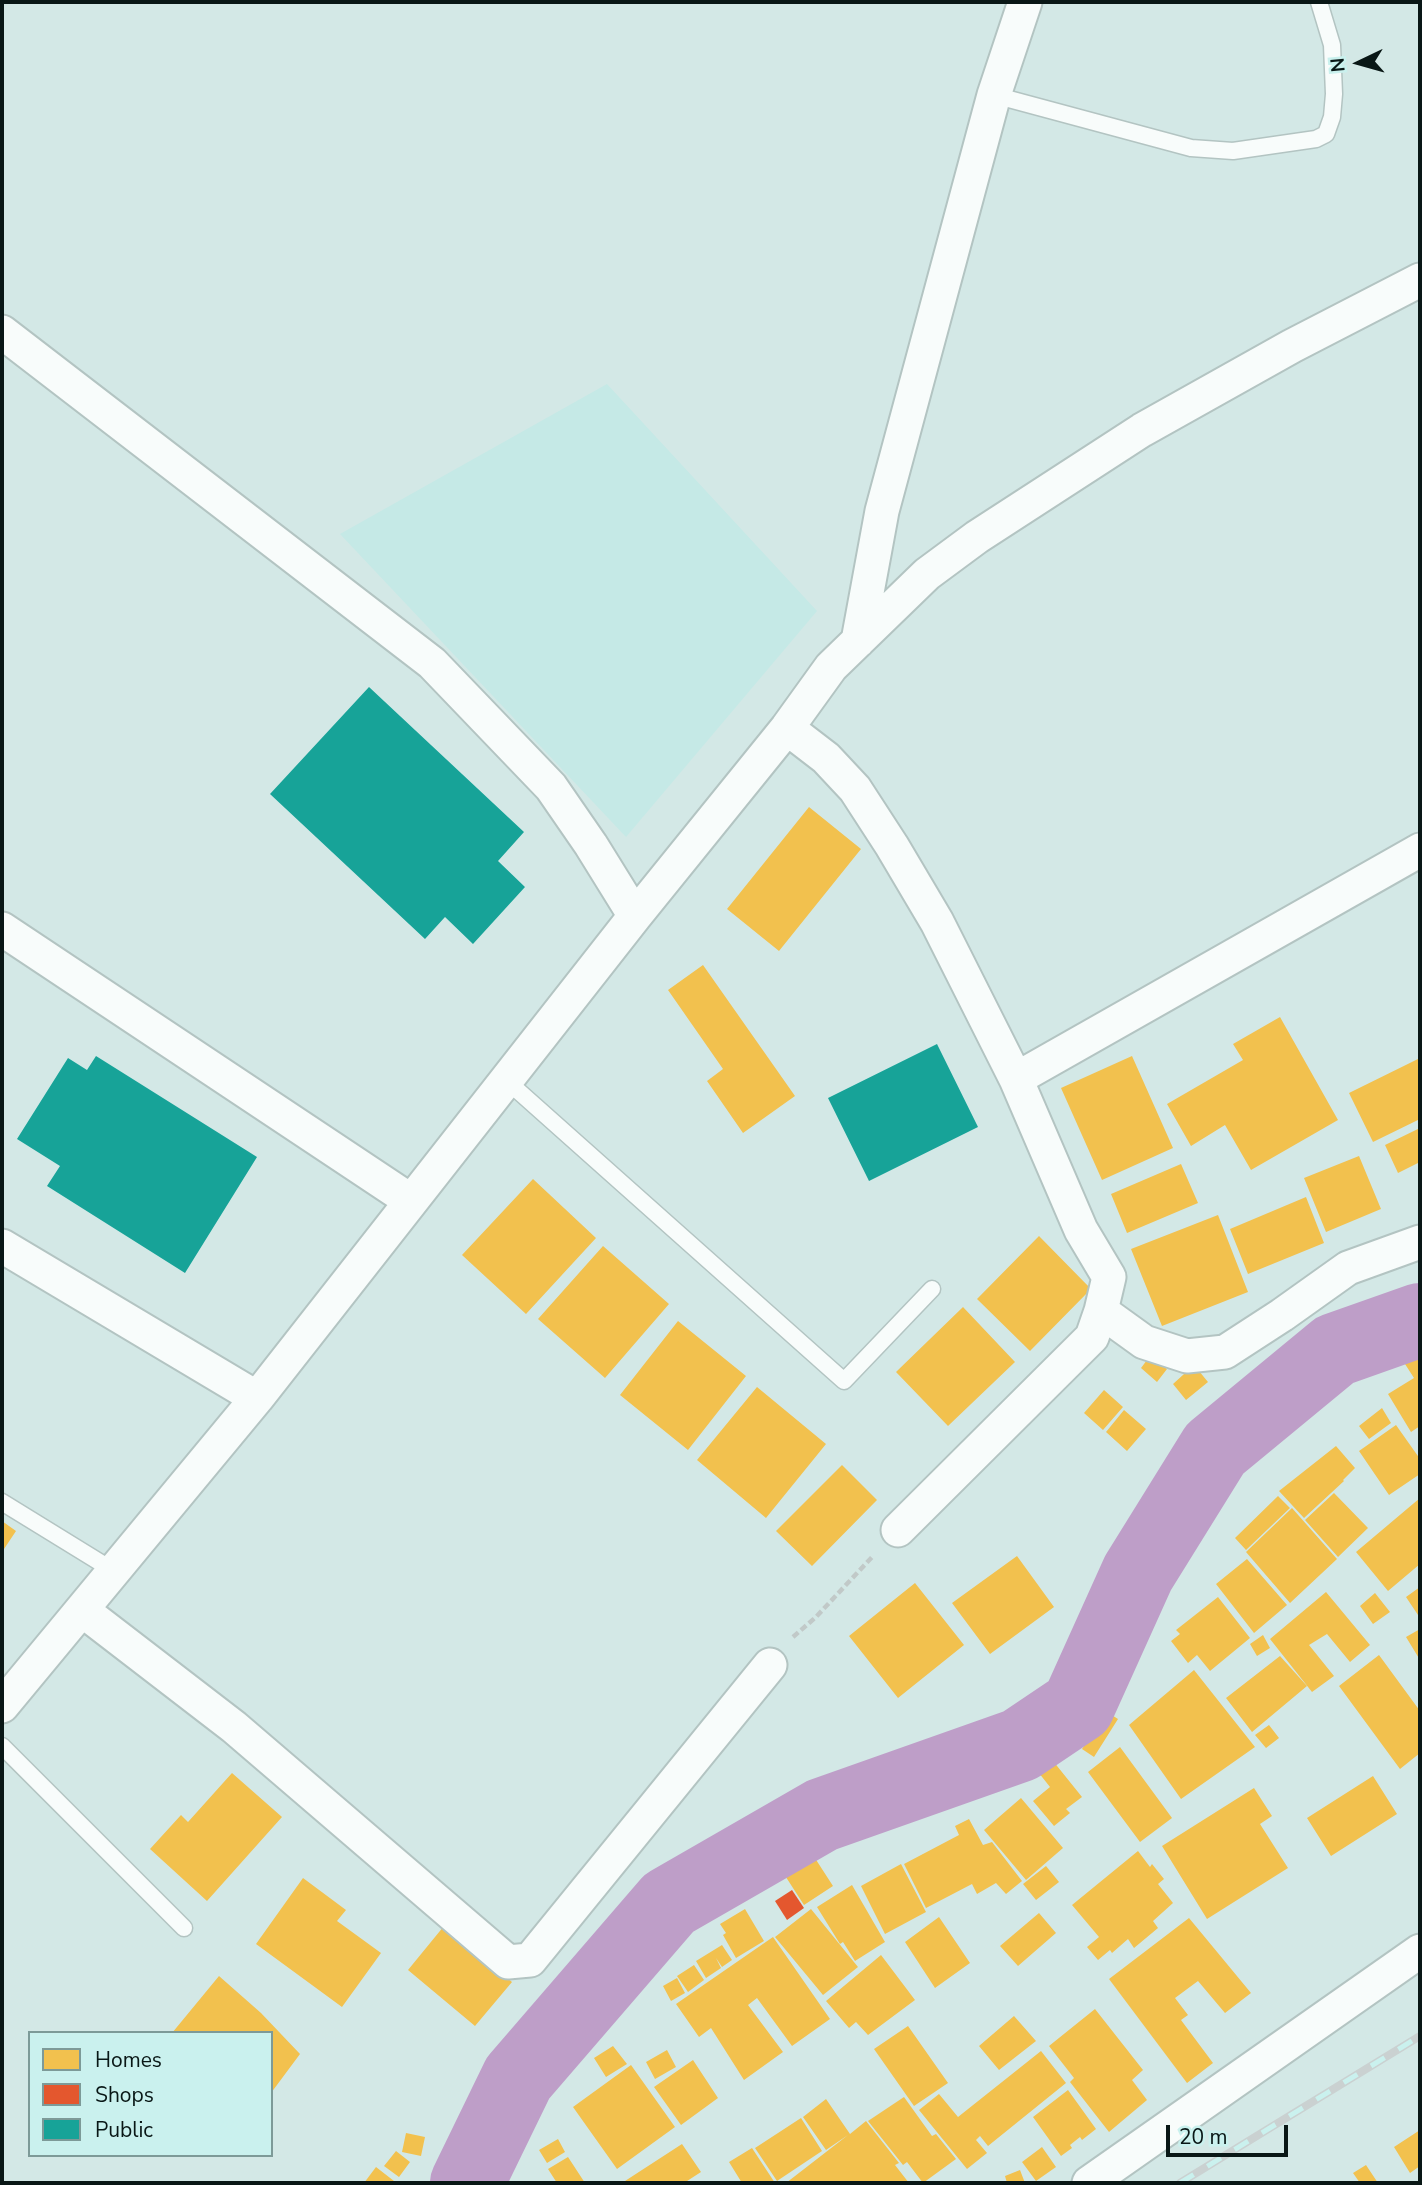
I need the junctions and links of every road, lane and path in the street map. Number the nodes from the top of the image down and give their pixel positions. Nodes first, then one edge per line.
1 (1025, 2) edge
2 (1319, 2) edge
3 (994, 95) junction
4 (1420, 280) edge
5 (2, 332) edge
6 (858, 641) junction
7 (787, 728) junction
8 (1420, 850) edge
9 (635, 916) junction
10 (2, 929) edge
11 (1016, 1079) junction
12 (506, 1080) junction
13 (411, 1201) junction
14 (1420, 1242) edge
15 (2, 1246) edge
16 (932, 1289) dead end
17 (1101, 1311) junction
18 (257, 1398) junction
19 (2, 1502) edge
20 (898, 1530) joint
21 (114, 1571) junction
22 (82, 1610) junction
23 (796, 1635) dead end
24 (770, 1665) dead end
25 (2, 1706) edge
26 (2, 1746) edge
27 (184, 1928) dead end
28 (1420, 1951) edge
29 (1088, 2183) edge

1 - 3 street
2 - 3 lane
3 - 6 street
4 - 6 street
5 - 9 street
6 - 7 street
7 - 9 street
7 - 11 street
8 - 11 street
9 - 12 street
10 - 13 street
11 - 17 street
12 - 13 street
12 - 16 lane
13 - 18 street
14 - 17 street
15 - 18 street
17 - 20 street
18 - 21 street
19 - 21 lane
20 - 23 path
21 - 22 street
22 - 24 street
22 - 25 street
26 - 27 lane
28 - 29 street

